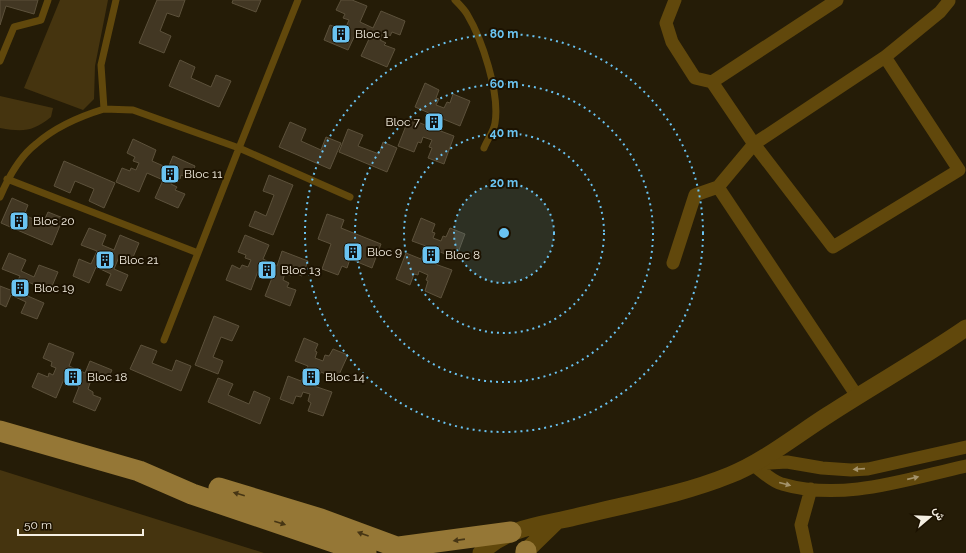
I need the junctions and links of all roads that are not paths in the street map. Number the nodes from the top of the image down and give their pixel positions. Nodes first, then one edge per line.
1 (48, 0) edge
2 (116, 0) edge
3 (298, 0) edge
4 (455, 0) edge
5 (675, 0) edge
6 (837, 0) edge
7 (952, 0) edge
8 (885, 57) junction
9 (0, 61) edge
10 (712, 82) junction
11 (104, 109) junction
12 (754, 144) junction
13 (239, 148) junction
14 (484, 148) dead end
15 (7, 179) junction
16 (718, 187) junction
17 (0, 197) edge
18 (350, 197) dead end
19 (198, 253) junction
20 (673, 263) dead end
21 (966, 328) edge
22 (164, 340) dead end
23 (857, 396) junction
24 (0, 431) edge
25 (966, 447) edge
26 (752, 464) junction
27 (966, 466) edge
28 (138, 471) junction
29 (811, 489) junction
30 (557, 521) junction
31 (511, 532) junction
32 (406, 550) edge
33 (526, 552) edge
34 (366, 553) edge
35 (481, 553) edge
36 (807, 553) edge

1 - 9 lane
2 - 11 lane
3 - 13 lane
4 - 14 lane
5 - 10 street
6 - 10 street
7 - 8 street
8 - 12 street
8 - 12 street
10 - 12 street
11 - 13 lane
11 - 15 lane
12 - 16 street
13 - 18 lane
13 - 19 lane
15 - 17 lane
15 - 19 lane
16 - 20 street
16 - 23 street
19 - 22 lane
21 - 23 street
23 - 26 street
24 - 28 main road
25 -> 26 street
26 -> 29 street
26 - 30 street
29 -> 27 street
32 -> 28 main road
28 -> 34 main road
29 - 36 street
30 - 31 street
30 - 33 street
31 -> 32 main road
31 - 35 street

